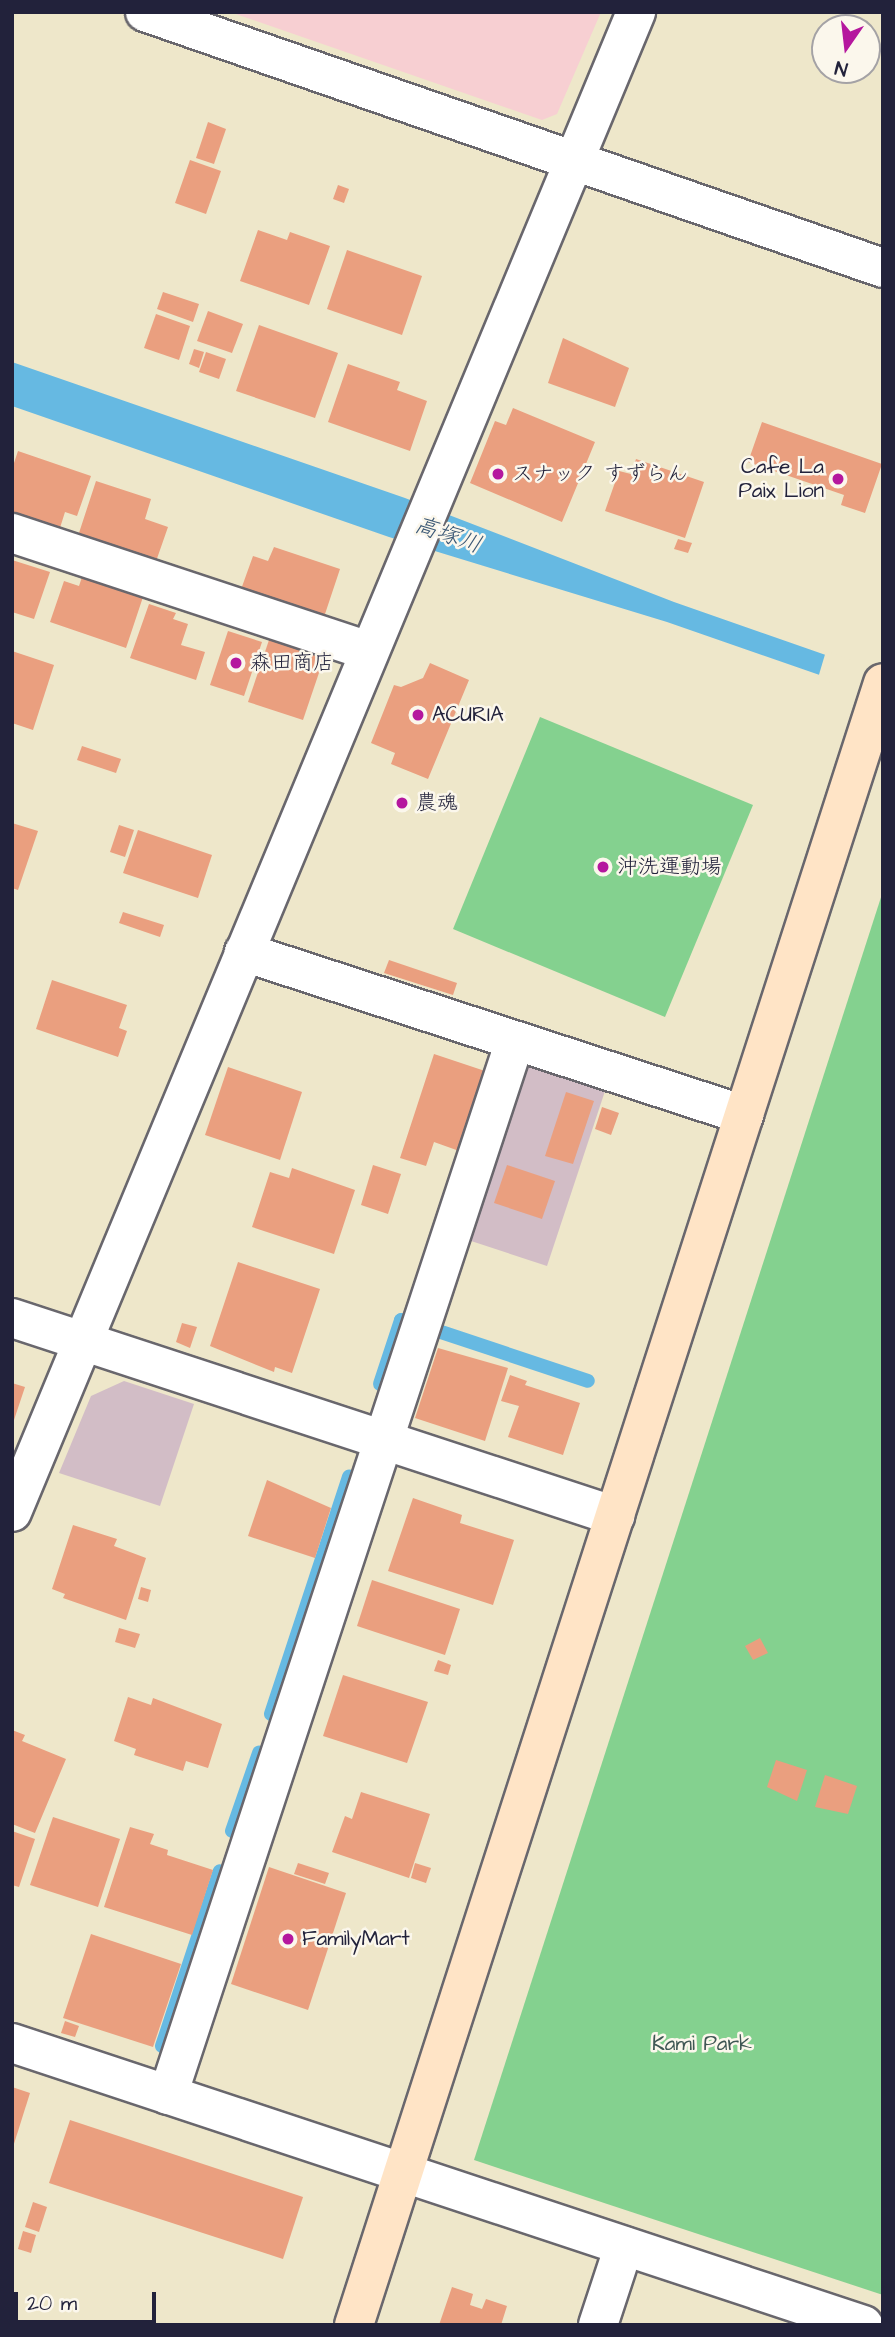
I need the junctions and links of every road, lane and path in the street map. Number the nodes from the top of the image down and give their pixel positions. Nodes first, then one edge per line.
1 (145, 12) edge
2 (636, 12) edge
3 (571, 160) junction
4 (883, 268) edge
5 (12, 533) edge
6 (368, 651) junction
7 (877, 714) edge
8 (244, 952) junction
9 (515, 1041) junction
10 (744, 1115) junction
11 (12, 1318) edge
12 (83, 1342) junction
13 (384, 1440) junction
14 (12, 1512) edge
15 (615, 1516) junction
16 (12, 2043) edge
17 (168, 2095) junction
18 (404, 2173) junction
19 (625, 2246) junction
20 (825, 2319) edge
21 (354, 2325) edge
22 (598, 2325) edge
23 (863, 2325) edge

1 - 3 street
2 - 3 street
3 - 4 street
3 - 6 street
5 - 6 street
6 - 8 street
7 - 10 street
8 - 9 street
8 - 12 street
9 - 10 street
9 - 13 street
10 - 15 street
11 - 12 street
12 - 13 street
12 - 14 street
13 - 15 street
13 - 17 street
15 - 18 street
16 - 17 street
17 - 18 street
18 - 19 street
18 - 21 street
19 - 20 street
19 - 22 street
20 - 23 street

